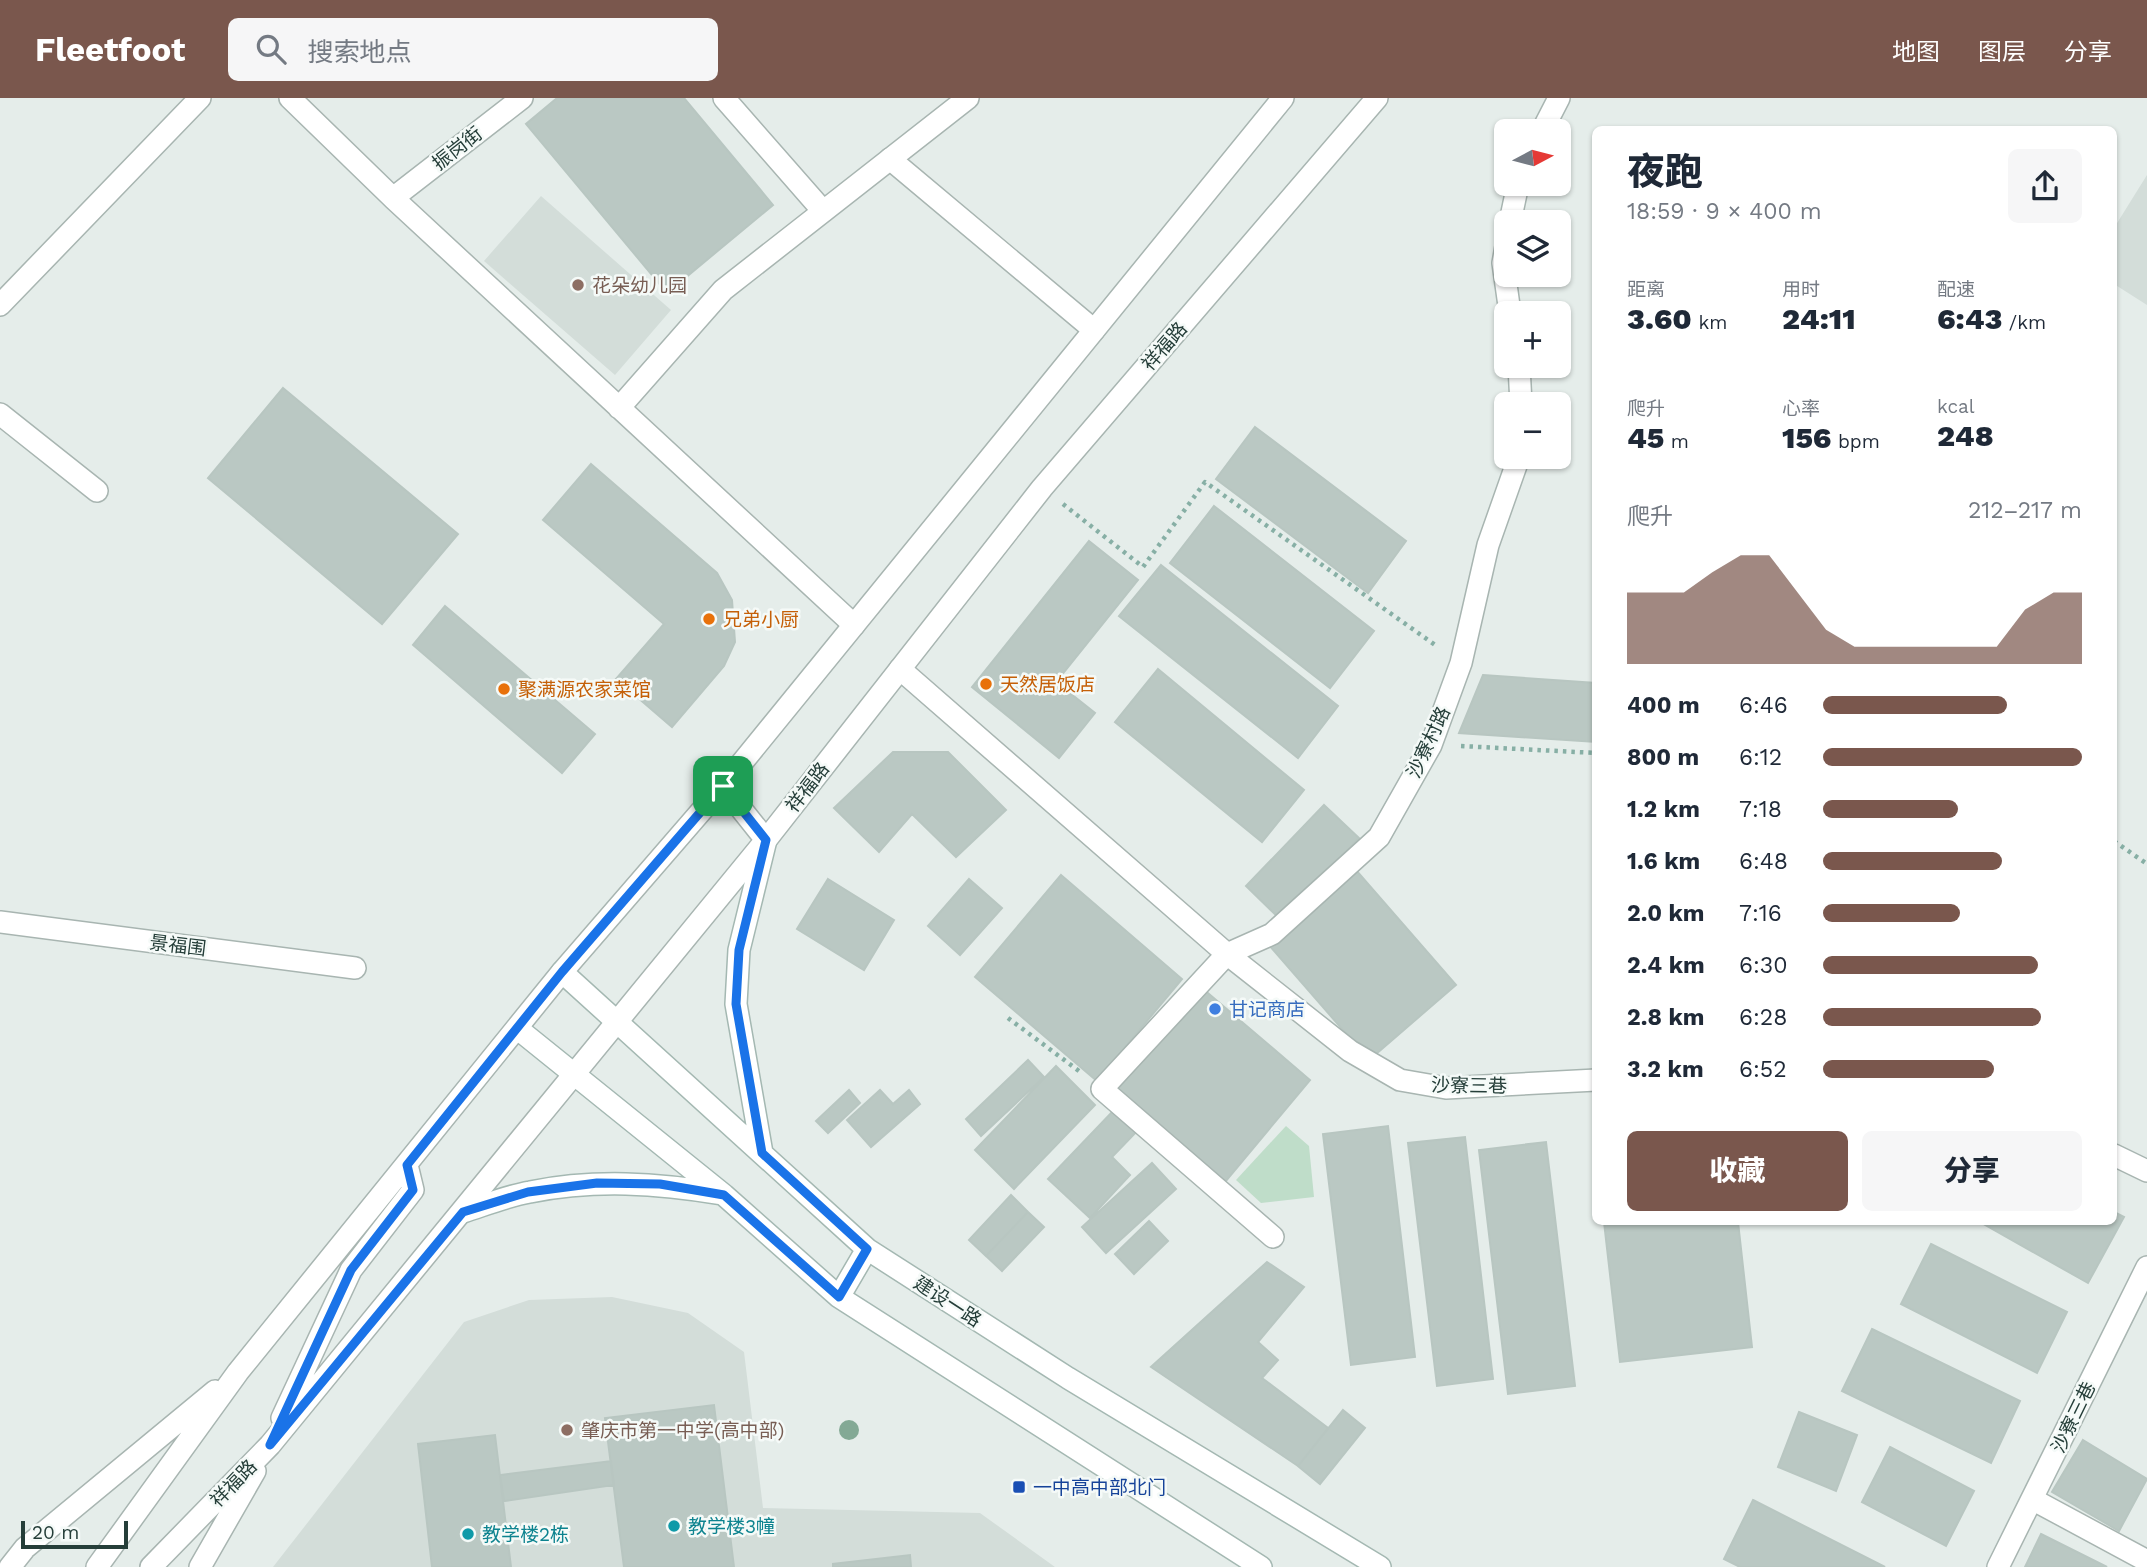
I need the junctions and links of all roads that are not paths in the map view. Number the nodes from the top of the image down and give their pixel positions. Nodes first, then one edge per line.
1 (200, 98) edge
2 (290, 98) edge
3 (522, 98) edge
4 (724, 98) edge
5 (968, 98) edge
6 (1283, 98) edge
7 (1377, 98) edge
8 (1559, 98) edge
9 (1548, 119) edge
10 (890, 159) junction
11 (393, 198) junction
12 (823, 211) junction
13 (0, 305) edge
14 (1094, 330) junction
15 (619, 408) junction
16 (0, 414) edge
17 (1515, 469) edge
18 (97, 491) dead end
19 (854, 625) junction
20 (900, 669) junction
21 (723, 786) junction
22 (766, 840) junction
23 (0, 922) edge
24 (1227, 954) junction
25 (355, 968) dead end
26 (562, 972) junction
27 (618, 1022) junction
28 (518, 1029) junction
29 (575, 1075) junction
30 (1592, 1080) edge
31 (762, 1153) junction
32 (2117, 1156) edge
33 (407, 1165) junction
34 (2147, 1171) edge
35 (724, 1195) junction
36 (463, 1212) junction
37 (1273, 1237) dead end
38 (867, 1249) junction
39 (2147, 1267) edge
40 (839, 1297) junction
41 (238, 1372) junction
42 (270, 1445) junction
43 (2032, 1499) junction
44 (2147, 1560) edge
45 (10, 1567) edge
46 (96, 1567) edge
47 (151, 1567) edge
48 (200, 1567) edge
49 (1261, 1567) edge
50 (1380, 1567) edge
51 (1998, 1567) edge

1 - 13 street
2 - 11 street
3 - 11 street, 振岗街
4 - 12 street
5 - 10 street
6 - 14 street
7 - 20 street, 祥福路
8 - 9 street
10 - 12 street
10 - 14 street
11 - 15 street
12 - 15 street
14 - 19 street
15 - 19 street
16 - 18 street
17 - 24 street, 沙寮村路
19 - 21 street
20 - 22 street, 祥福路
20 - 24 street, 沙寮三巷
21 - 22 street
21 - 26 street
22 - 27 street, 祥福路
22 - 31 street
23 - 25 street, 景福围
24 - 30 street, 沙寮三巷
24 - 37 street
26 - 27 street, 建设一路
26 - 28 street
27 - 29 street, 祥福路
27 - 31 street, 建设一路
28 - 29 street
28 - 33 street
29 - 35 street
29 - 36 street, 祥福路
31 - 38 street, 建设一路
32 - 34 street
33 - 41 street
33 - 42 street
35 - 36 street
35 - 40 street
36 - 42 street, 祥福路
38 - 40 street
38 - 50 street, 建设一路
39 - 43 street, 沙寮三巷
40 - 49 street
41 - 45 street
41 - 46 street
42 - 47 street, 祥福路
42 - 48 street
43 - 44 street
43 - 51 street, 沙寮三巷

